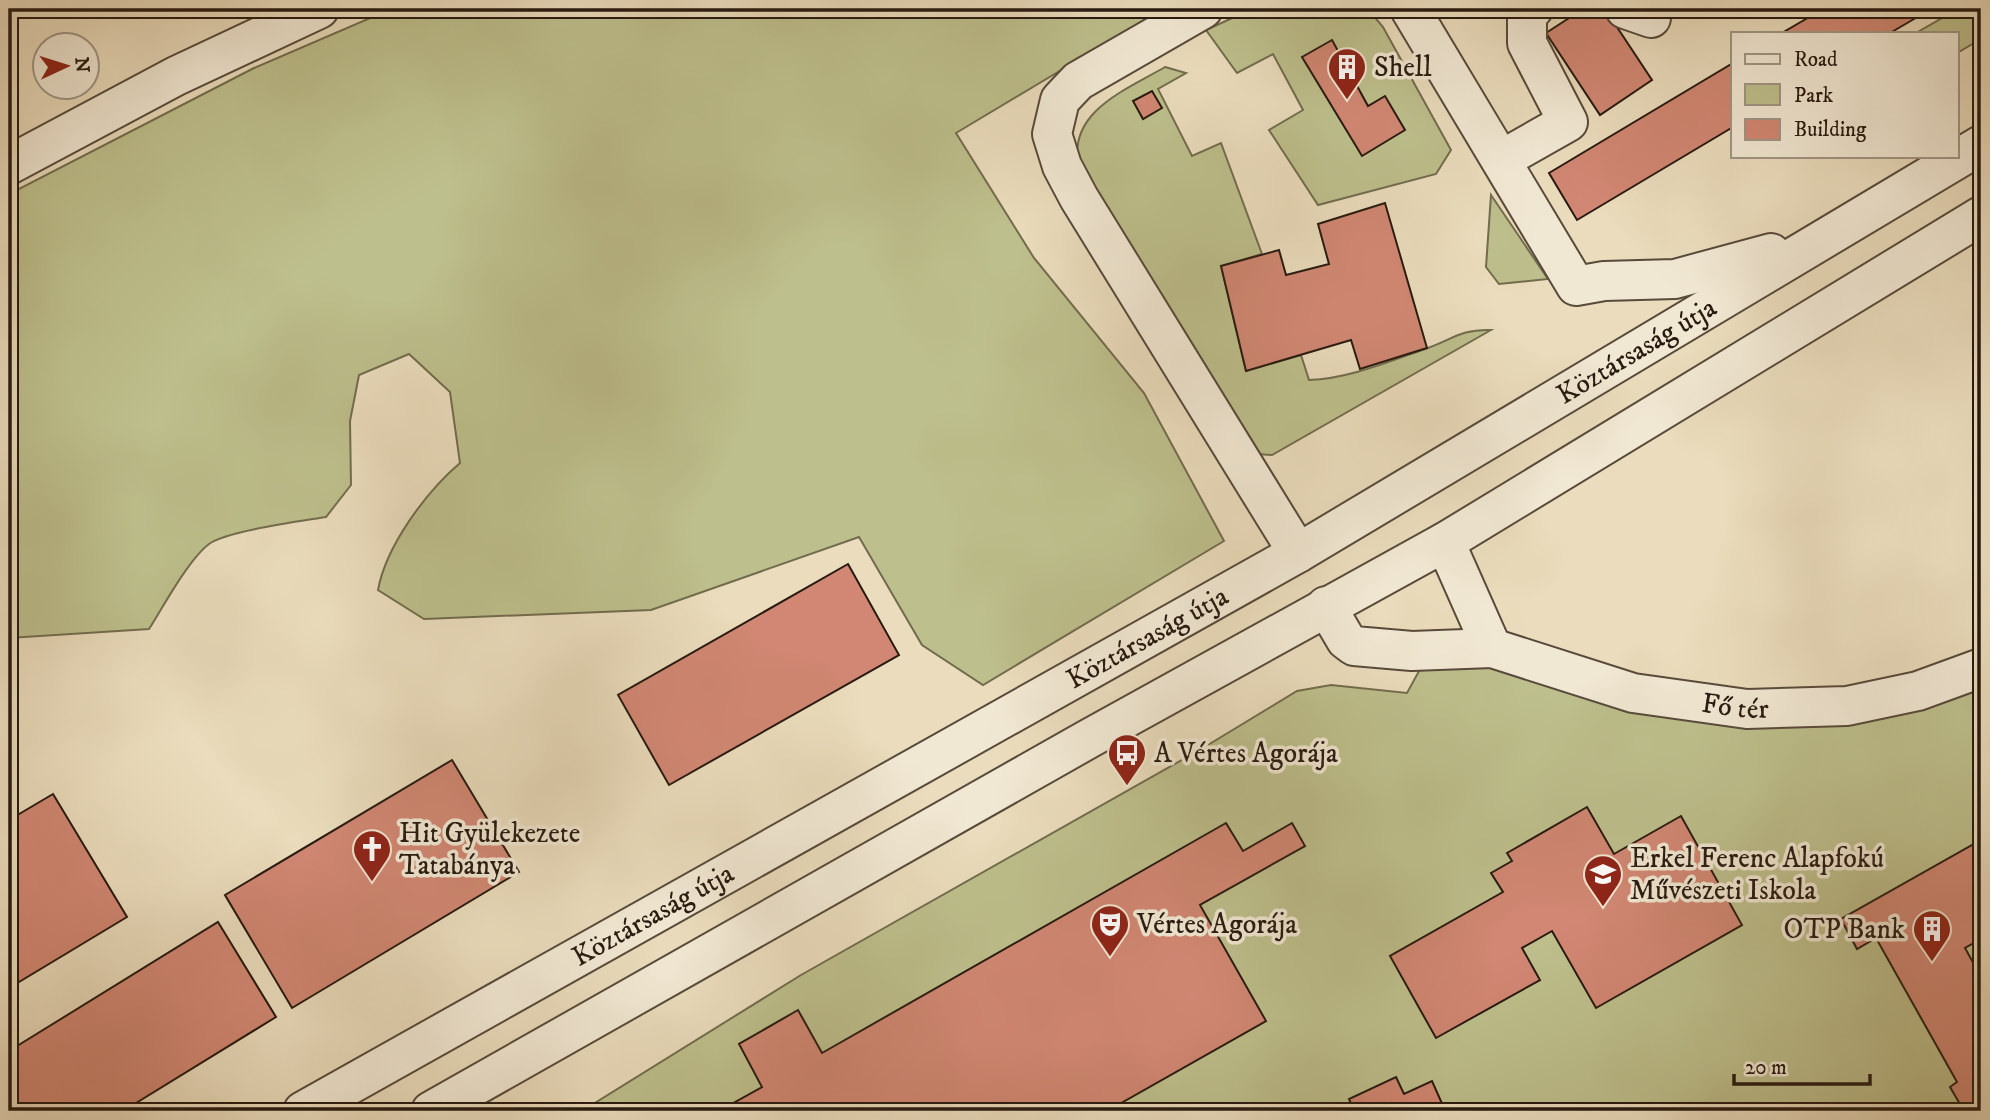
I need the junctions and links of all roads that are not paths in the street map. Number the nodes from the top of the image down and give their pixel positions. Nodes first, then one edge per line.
1 (319, 9) edge
2 (1203, 9) edge
3 (1410, 9) edge
4 (1533, 9) edge
5 (1981, 145) edge
6 (1502, 160) junction
7 (9, 165) edge
8 (1981, 216) edge
9 (1817, 241) junction
10 (1445, 542) junction
11 (1297, 553) junction
12 (1325, 606) junction
13 (1492, 648) junction
14 (1981, 668) edge
15 (303, 1111) edge
16 (431, 1111) edge

1 - 7 street
2 - 11 street
3 - 6 street
4 - 6 street
5 - 9 street, Köztársaság útja
6 - 9 street
8 - 10 street, Köztársaság útja
9 - 11 street, Köztársaság útja
10 - 12 street, Köztársaság útja
10 - 13 street
11 - 15 street, Köztársaság útja
12 - 13 street, Fő tér
12 - 16 street, Köztársaság útja
13 - 14 street, Fő tér

